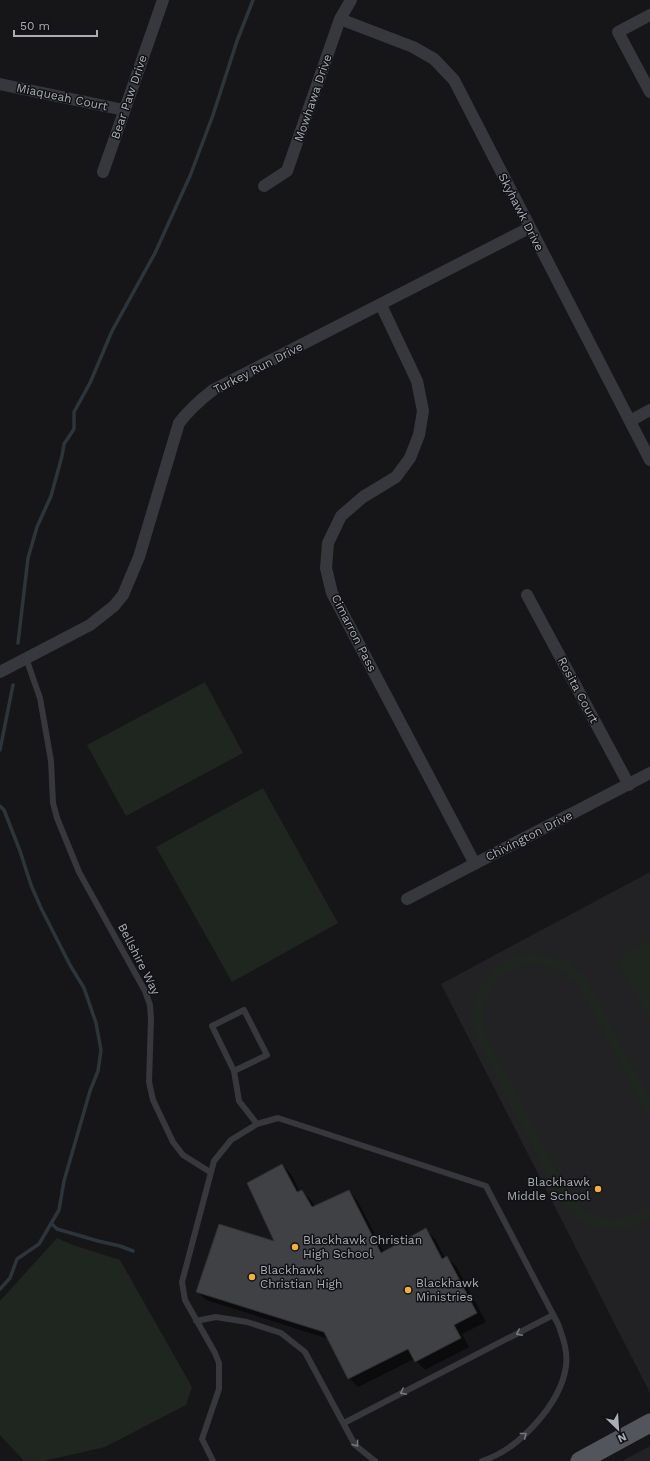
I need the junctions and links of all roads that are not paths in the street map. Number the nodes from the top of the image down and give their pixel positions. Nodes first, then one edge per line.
1 (162, 0) edge
2 (351, 0) edge
3 (650, 15) edge
4 (340, 19) junction
5 (0, 84) edge
6 (650, 92) edge
7 (124, 110) junction
8 (103, 172) dead end
9 (264, 186) dead end
10 (529, 228) junction
11 (381, 305) junction
12 (650, 410) edge
13 (630, 421) junction
14 (650, 460) edge
15 (527, 595) dead end
16 (26, 658) junction
17 (0, 672) edge
18 (650, 773) edge
19 (629, 785) junction
20 (475, 864) junction
21 (407, 899) dead end
22 (234, 1070) junction
23 (257, 1124) junction
24 (210, 1172) junction
25 (553, 1315) junction
26 (196, 1321) junction
27 (344, 1422) junction
28 (650, 1423) edge
29 (494, 1459) edge
30 (213, 1461) edge
31 (375, 1461) edge
32 (482, 1461) edge
33 (580, 1461) edge

1 - 7 street, Bear Paw Drive
2 - 4 street, Mowhawa Drive
3 - 6 street
4 - 9 street, Mowhawa Drive
4 - 10 street, Skyhawk Drive
5 - 7 street, Miaqueah Court
7 - 8 street, Bear Paw Drive
10 - 11 street, Turkey Run Drive
10 - 13 street, Skyhawk Drive
11 - 16 street, Turkey Run Drive
11 - 20 street, Cimarron Pass
12 - 13 street
13 - 14 street, Skyhawk Drive
15 - 19 street, Rosita Court
16 - 17 street, Turkey Run Drive
16 - 24 lane, Bellshire Way
18 - 19 street, Chivington Drive
19 - 20 street, Chivington Drive
20 - 21 street, Chivington Drive
22 - 22 lane
22 - 23 lane
23 - 24 lane
23 - 25 lane
24 - 26 lane
25 -> 27 lane
29 -> 25 lane
26 - 27 lane
26 - 30 lane
27 -> 31 lane
28 - 33 main road
29 - 32 lane

